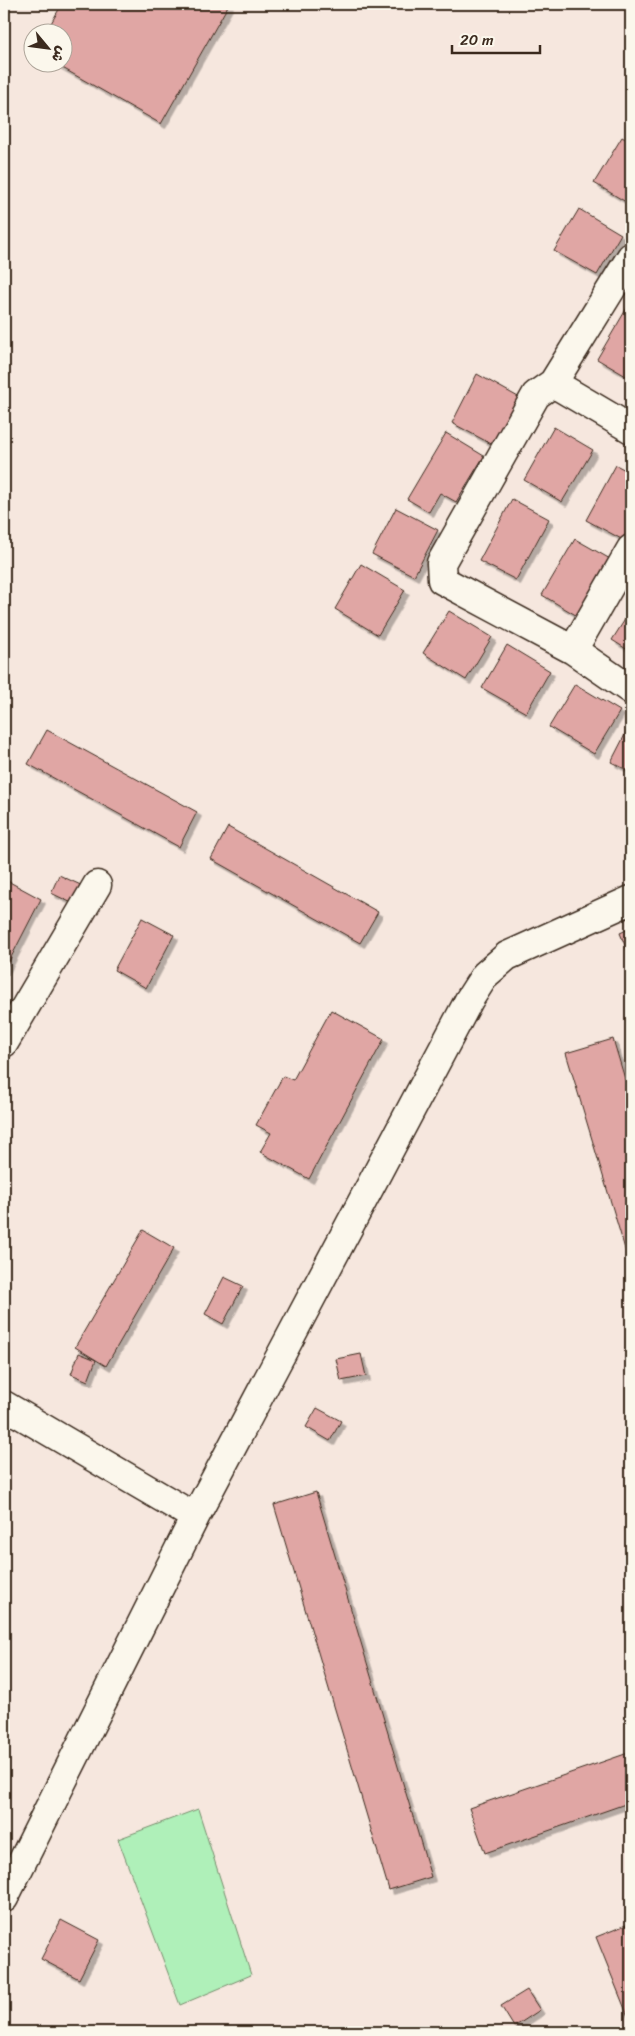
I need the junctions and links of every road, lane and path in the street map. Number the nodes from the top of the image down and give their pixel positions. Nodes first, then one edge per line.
1 (631, 257) edge
2 (553, 383) junction
3 (631, 429) edge
4 (631, 549) edge
5 (573, 650) junction
6 (631, 690) edge
7 (97, 885) dead end
8 (631, 900) edge
9 (4, 1043) edge
10 (4, 1404) edge
11 (195, 1517) junction
12 (4, 1898) edge

1 - 2 street
2 - 3 street
2 - 5 street
4 - 5 street
5 - 6 street
7 - 9 street
8 - 11 street
10 - 11 street
11 - 12 street

